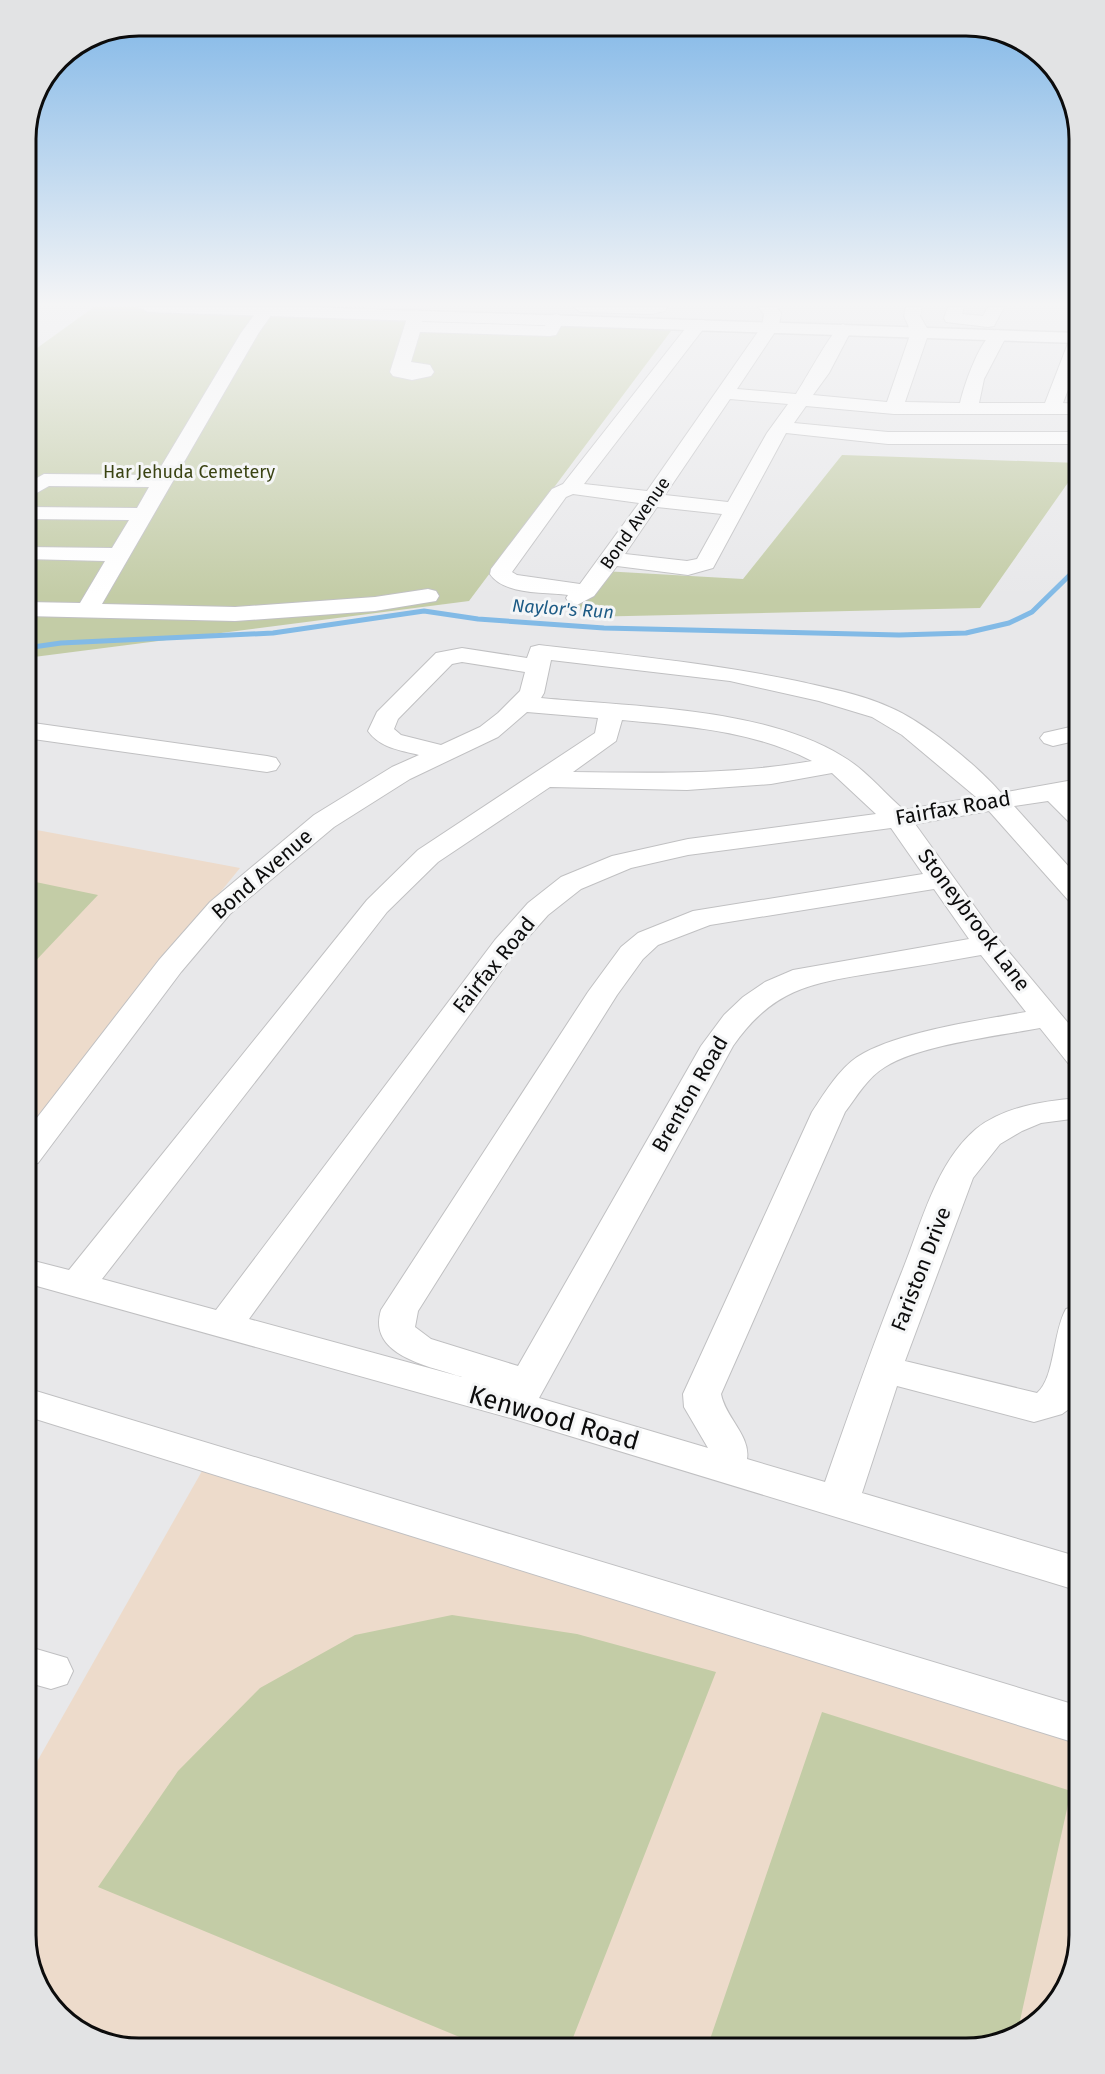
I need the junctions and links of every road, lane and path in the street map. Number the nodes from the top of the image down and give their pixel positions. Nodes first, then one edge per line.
1 (208, 404) edge
2 (636, 404) edge
3 (718, 404) edge
4 (798, 404) edge
5 (837, 404) edge
6 (895, 404) edge
7 (969, 404) edge
8 (1054, 404) edge
9 (894, 408) junction
10 (968, 409) junction
11 (1052, 409) junction
12 (1069, 409) edge
13 (781, 427) junction
14 (1069, 438) edge
15 (163, 481) junction
16 (36, 486) edge
17 (570, 488) junction
18 (652, 499) junction
19 (735, 509) junction
20 (36, 513) edge
21 (143, 514) junction
22 (36, 553) edge
23 (118, 555) junction
24 (611, 558) junction
25 (428, 596) dead end
26 (36, 609) edge
27 (87, 610) junction
28 (539, 659) junction
29 (522, 704) junction
30 (611, 714) junction
31 (36, 732) edge
32 (1069, 735) edge
33 (1053, 738) dead end
34 (442, 753) junction
35 (267, 764) dead end
36 (837, 764) junction
37 (544, 779) junction
38 (1069, 788) edge
39 (1053, 790) junction
40 (993, 801) junction
41 (1069, 805) edge
42 (898, 819) junction
43 (942, 879) junction
44 (1069, 883) edge
45 (988, 945) junction
46 (1048, 1017) junction
47 (1069, 1043) edge
48 (1069, 1109) edge
49 (36, 1142) edge
50 (36, 1274) edge
51 (77, 1286) junction
52 (223, 1327) junction
53 (1069, 1356) edge
54 (883, 1369) junction
55 (521, 1395) junction
56 (36, 1405) edge
57 (726, 1468) junction
58 (839, 1502) junction
59 (1069, 1571) edge
60 (1069, 1722) edge

1 - 15 street
2 - 17 street
3 - 18 street, Bond Avenue
4 - 13 street
5 - 9 street
6 - 9 street
7 - 10 street
8 - 11 street
9 - 10 street
10 - 11 street
11 - 12 street
13 - 14 street
13 - 19 street
15 - 16 street
15 - 21 street
17 - 18 street
17 - 24 street, Bond Avenue
18 - 19 street
18 - 24 street, Bond Avenue
19 - 24 street
20 - 21 street
21 - 23 street
22 - 23 street
23 - 27 street
25 - 27 street
26 - 27 street
28 - 29 street, Bond Avenue
28 - 34 street
28 - 40 street
29 - 30 street, Stoneybrook Lane
29 - 34 street, Bond Avenue
30 - 36 street, Stoneybrook Lane
30 - 37 street
31 - 35 street
32 - 33 street
34 - 49 street, Bond Avenue
36 - 37 street
36 - 42 street, Stoneybrook Lane
37 - 51 street
38 - 39 street, Fairfax Road
39 - 40 street, Fairfax Road
39 - 41 street
40 - 42 street, Fairfax Road
40 - 44 street
42 - 43 street, Stoneybrook Lane
42 - 52 street, Fairfax Road
43 - 45 street, Stoneybrook Lane
43 - 55 street
45 - 46 street, Stoneybrook Lane
45 - 55 street, Brenton Road
46 - 47 street, Stoneybrook Lane
46 - 57 street
48 - 54 street, Fariston Drive
50 - 51 street, Kenwood Road
51 - 52 street, Kenwood Road
52 - 55 street, Kenwood Road
53 - 54 street
54 - 58 street, Fariston Drive
55 - 57 street, Kenwood Road
56 - 60 street
57 - 58 street, Kenwood Road
58 - 59 street, Kenwood Road

